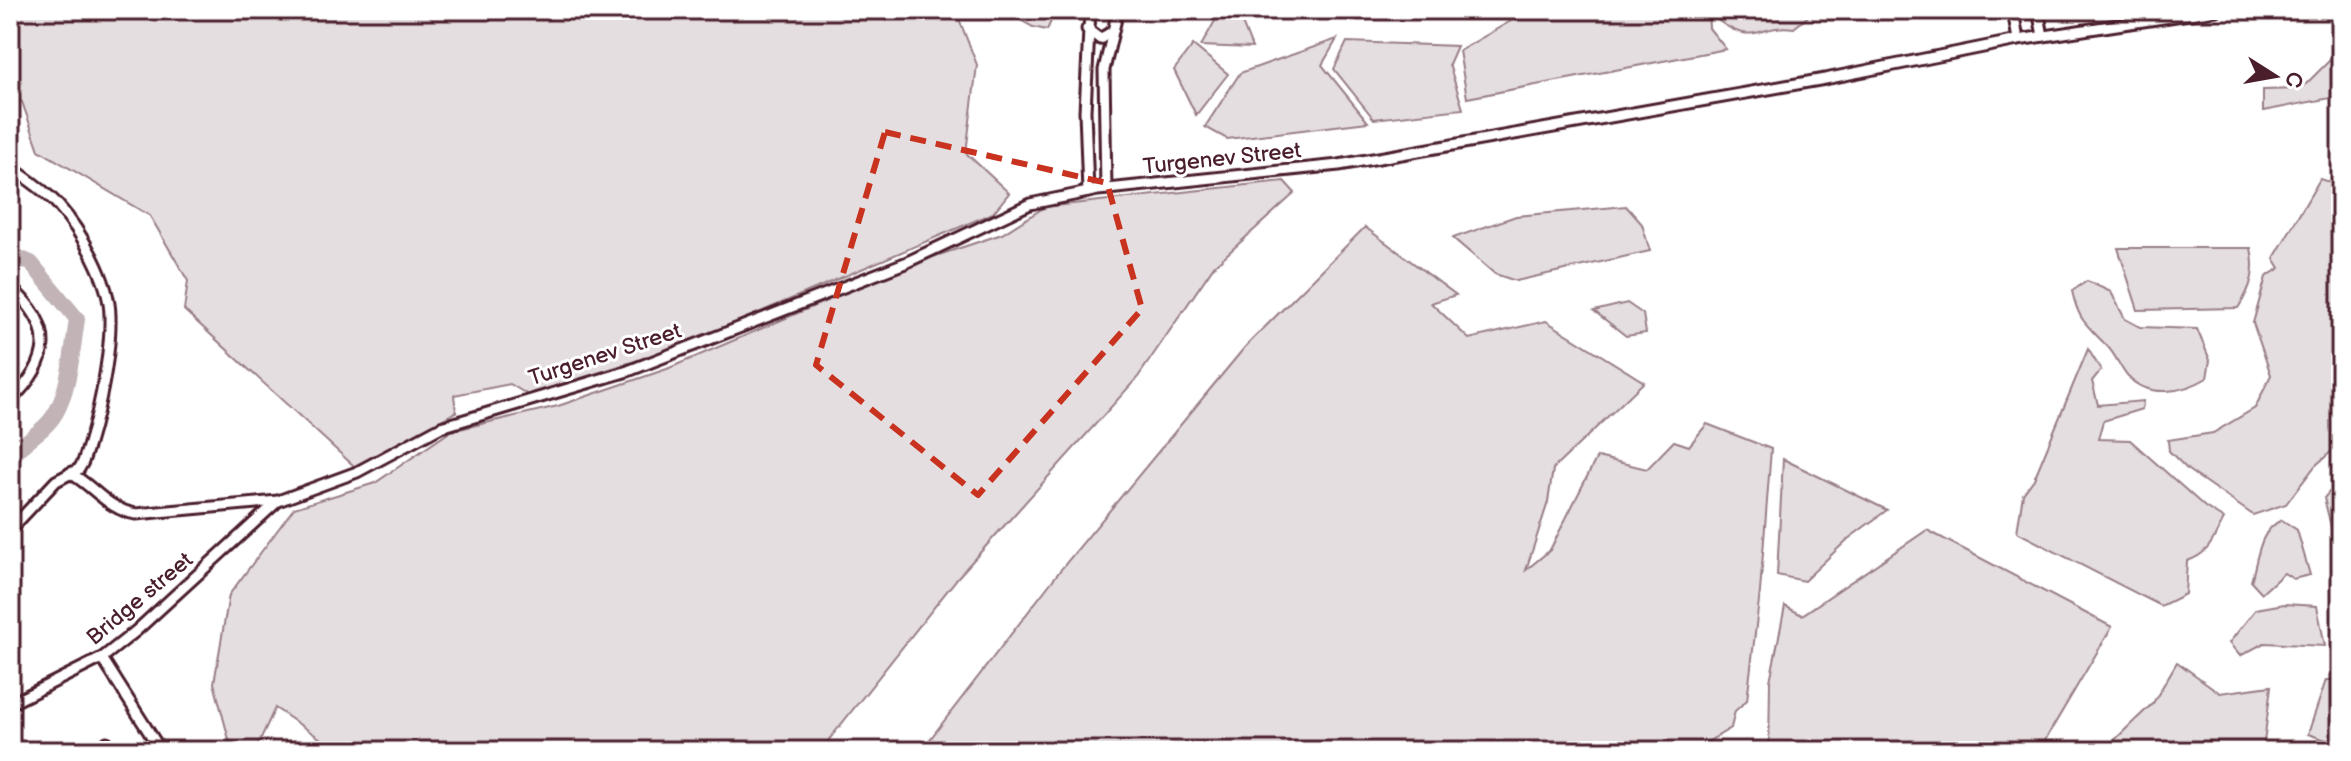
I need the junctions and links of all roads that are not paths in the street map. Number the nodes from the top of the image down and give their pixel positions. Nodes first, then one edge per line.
1 (1090, 10) edge
2 (1118, 10) edge
3 (2013, 10) edge
4 (2038, 10) edge
5 (2216, 10) edge
6 (1087, 29) junction
7 (1113, 31) junction
8 (2043, 36) junction
9 (2018, 40) junction
10 (10, 166) edge
11 (1106, 189) junction
12 (1088, 192) junction
13 (10, 287) edge
14 (10, 401) edge
15 (70, 473) junction
16 (278, 501) junction
17 (10, 530) edge
18 (102, 658) junction
19 (10, 704) edge
20 (161, 751) edge

1 - 6 street
2 - 7 street
3 - 9 street
4 - 8 street
5 - 8 street, Turgenev Street
6 - 7 street
6 - 12 street
7 - 11 street
8 - 9 street, Turgenev Street
9 - 11 street, Turgenev Street
10 - 15 street
11 - 12 street, Turgenev Street
12 - 16 street, Turgenev Street
13 - 14 street
15 - 16 street
15 - 17 street
16 - 18 street, Bridge street
18 - 19 street, Bridge street
18 - 20 street

